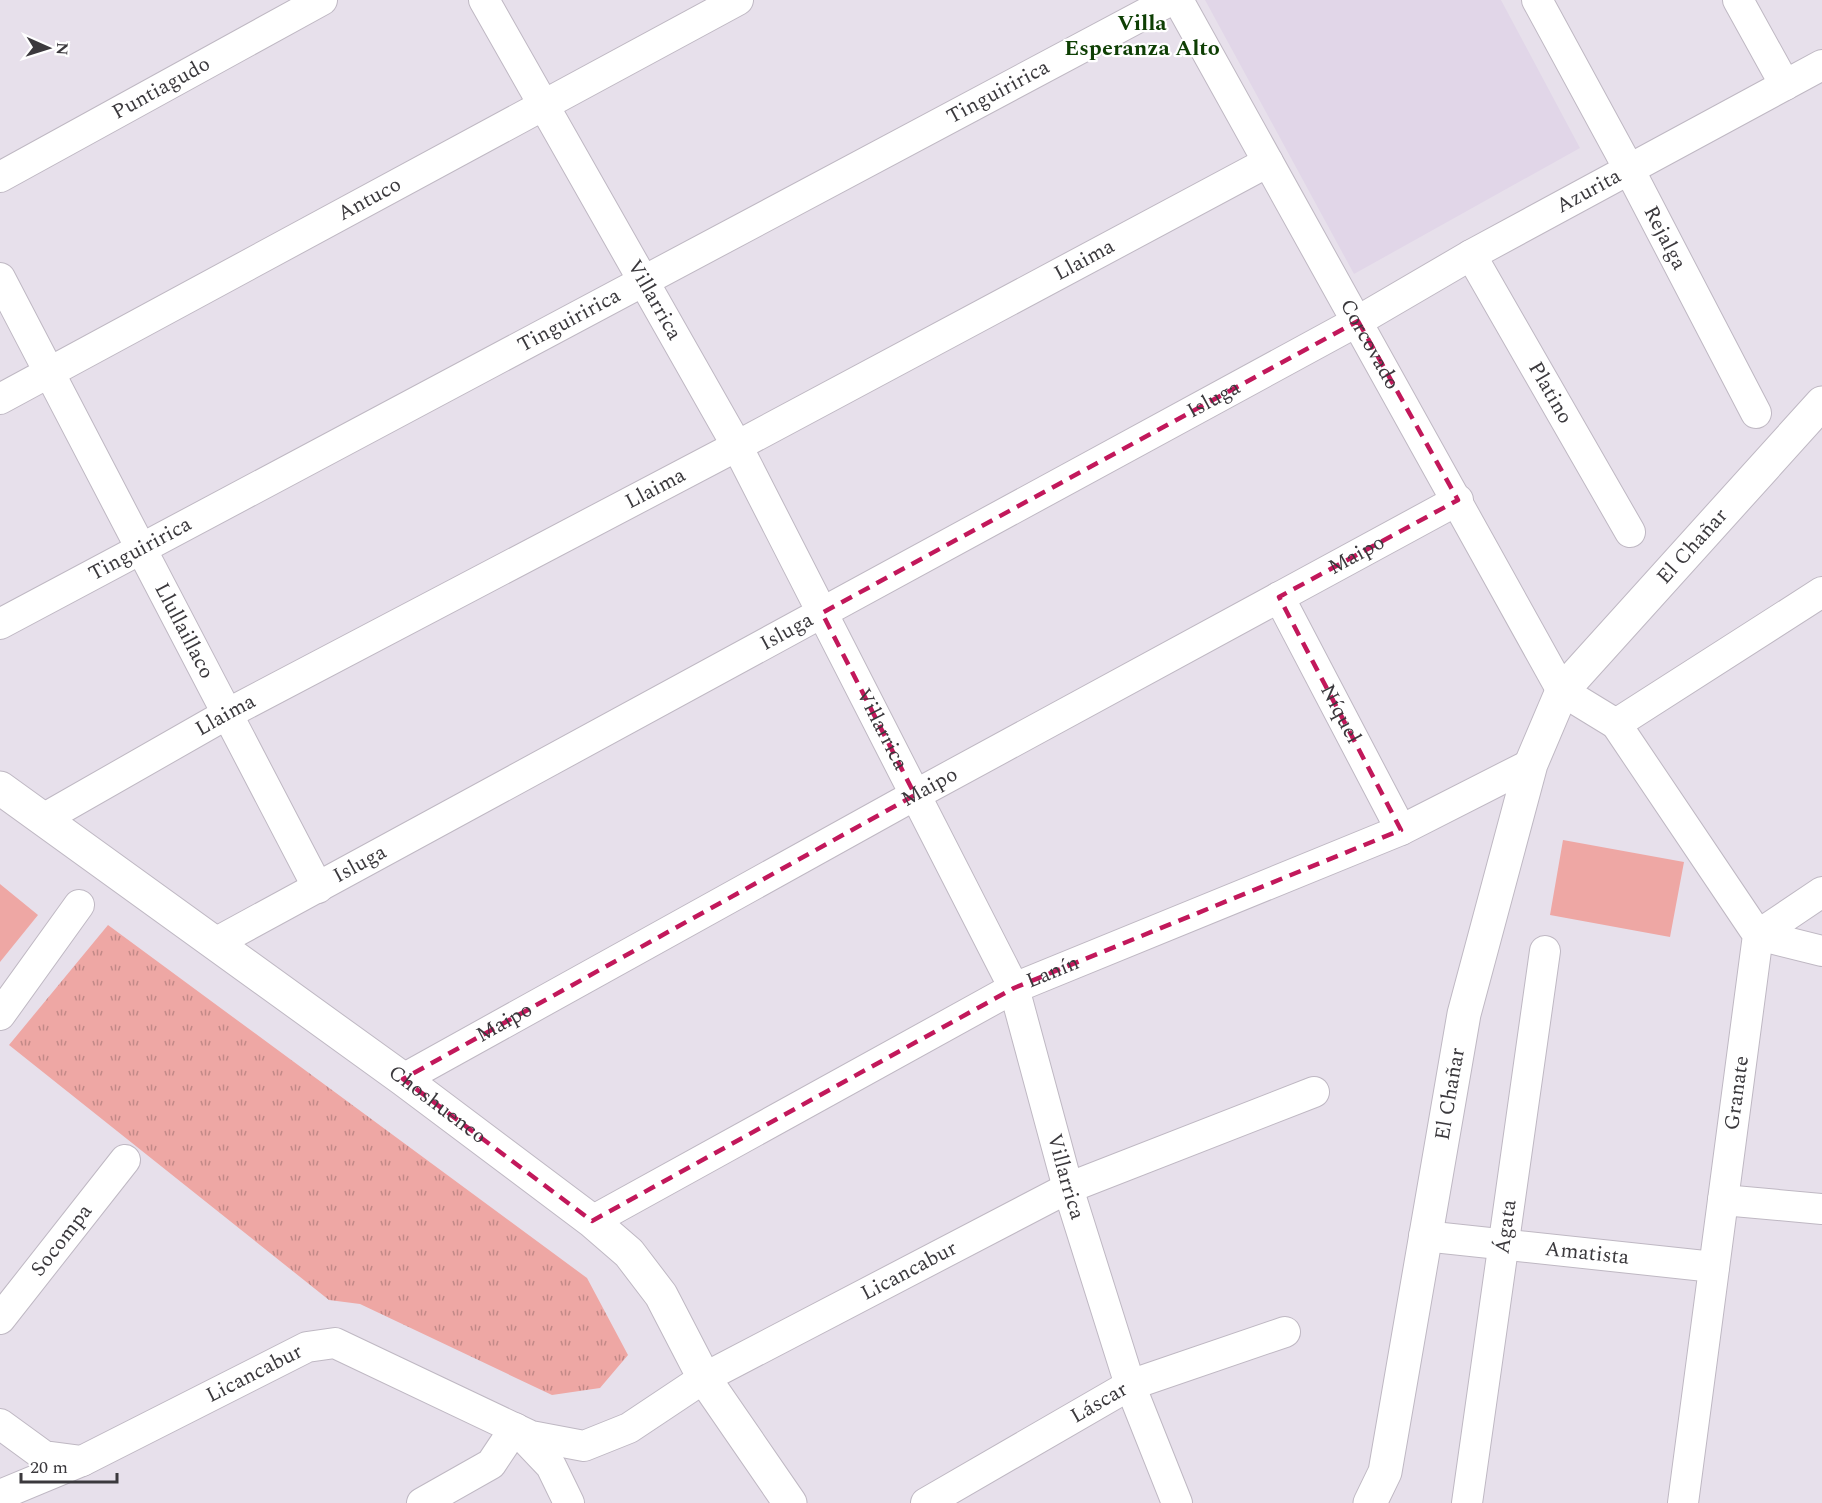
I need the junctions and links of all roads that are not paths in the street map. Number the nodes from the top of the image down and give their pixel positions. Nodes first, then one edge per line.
1 (322, 0) edge
2 (484, 0) edge
3 (738, 0) edge
4 (1171, 0) edge
5 (1178, 0) edge
6 (1537, 0) edge
7 (1738, 0) edge
8 (1822, 65) edge
9 (1785, 86) junction
10 (544, 106) junction
11 (1268, 162) junction
12 (1630, 171) junction
13 (0, 177) edge
14 (1471, 255) junction
15 (0, 278) edge
16 (643, 281) junction
17 (1358, 321) junction
18 (49, 372) junction
19 (0, 399) edge
20 (1822, 403) edge
21 (1756, 413) dead end
22 (1809, 432) edge
23 (737, 446) junction
24 (1458, 500) junction
25 (1630, 532) dead end
26 (141, 548) junction
27 (1822, 592) edge
28 (1279, 597) junction
29 (822, 613) junction
30 (0, 624) edge
31 (1562, 691) junction
32 (227, 714) junction
33 (1616, 724) junction
34 (1532, 764) junction
35 (0, 788) edge
36 (915, 795) junction
37 (43, 819) junction
38 (1401, 830) junction
39 (318, 888) junction
40 (1822, 892) edge
41 (79, 905) dead end
42 (1758, 935) junction
43 (215, 943) junction
44 (1545, 951) dead end
45 (1822, 951) edge
46 (1014, 988) junction
47 (0, 1015) edge
48 (403, 1079) junction
49 (1314, 1092) dead end
50 (125, 1160) dead end
51 (1068, 1188) junction
52 (1723, 1200) junction
53 (1822, 1209) edge
54 (592, 1221) junction
55 (1424, 1236) junction
56 (1504, 1243) junction
57 (1714, 1267) junction
58 (0, 1319) edge
59 (1285, 1332) dead end
60 (704, 1378) junction
61 (1130, 1385) junction
62 (0, 1424) edge
63 (515, 1428) junction
64 (82, 1461) junction
65 (0, 1495) edge
66 (422, 1503) edge
67 (569, 1503) edge
68 (790, 1503) edge
69 (926, 1503) edge
70 (1177, 1503) edge
71 (1370, 1503) edge
72 (1467, 1503) edge
73 (1683, 1503) edge

1 - 13 street, Puntiagudo
2 - 10 street, Villarrica
3 - 10 street, Antuco
4 - 16 street, Tinguiririca
5 - 11 street, Corcovado
6 - 12 street, Rejalga
7 - 9 street
8 - 9 street, Azurita
9 - 12 street, Azurita
10 - 16 street, Villarrica
10 - 18 street, Antuco
11 - 17 street, Corcovado
11 - 23 street, Llaima
12 - 14 street, Azurita
12 - 21 street, Rejalga
14 - 17 street, Azurita
14 - 25 street, Platino
15 - 18 street, Llullaillaco
16 - 23 street, Villarrica
16 - 26 street, Tinguiririca
17 - 24 street, Corcovado
17 - 29 street, Isluga
18 - 19 street, Antuco
18 - 26 street, Llullaillaco
20 - 22 street, El Chañar
22 - 31 street, El Chañar
23 - 29 street, Villarrica
23 - 32 street, Llaima
24 - 28 street, Maipo
24 - 31 street, Corcovado
26 - 30 street, Tinguiririca
26 - 32 street, Llullaillaco
27 - 33 street
28 - 36 street, Maipo
28 - 38 street, Níquel
29 - 36 street, Villarrica
29 - 39 street, Isluga
31 - 33 street
31 - 34 street, El Chañar
32 - 37 street, Llaima
32 - 39 street, Llullaillaco
33 - 42 street
34 - 38 street, Lanín
34 - 55 street, El Chañar
35 - 37 street, Choshuenco
36 - 46 street, Villarrica
36 - 48 street, Maipo
37 - 43 street, Choshuenco
38 - 46 street, Lanín
39 - 43 street, Isluga
40 - 42 street
41 - 47 street
42 - 45 street
42 - 52 street, Granate
43 - 48 street, Choshuenco
44 - 56 street, Ágata
46 - 51 street, Villarrica
46 - 54 street, Lanín
48 - 54 street, Choshuenco
49 - 51 street, Licancabur
50 - 58 street, Socompa
51 - 60 street, Licancabur
51 - 61 street, Villarrica
52 - 53 street
52 - 57 street, Granate
54 - 60 street, Choshuenco
55 - 56 street, Amatista
55 - 71 street, El Chañar
56 - 57 street, Amatista
56 - 72 street, Ágata
57 - 73 street, Granate
59 - 61 street, Láscar
60 - 63 street, Licancabur
60 - 68 street, Choshuenco
61 - 69 street, Láscar
61 - 70 street, Villarrica
62 - 64 street
63 - 64 street, Licancabur
63 - 66 street
63 - 67 street, Licancabur
64 - 65 street, Licancabur

